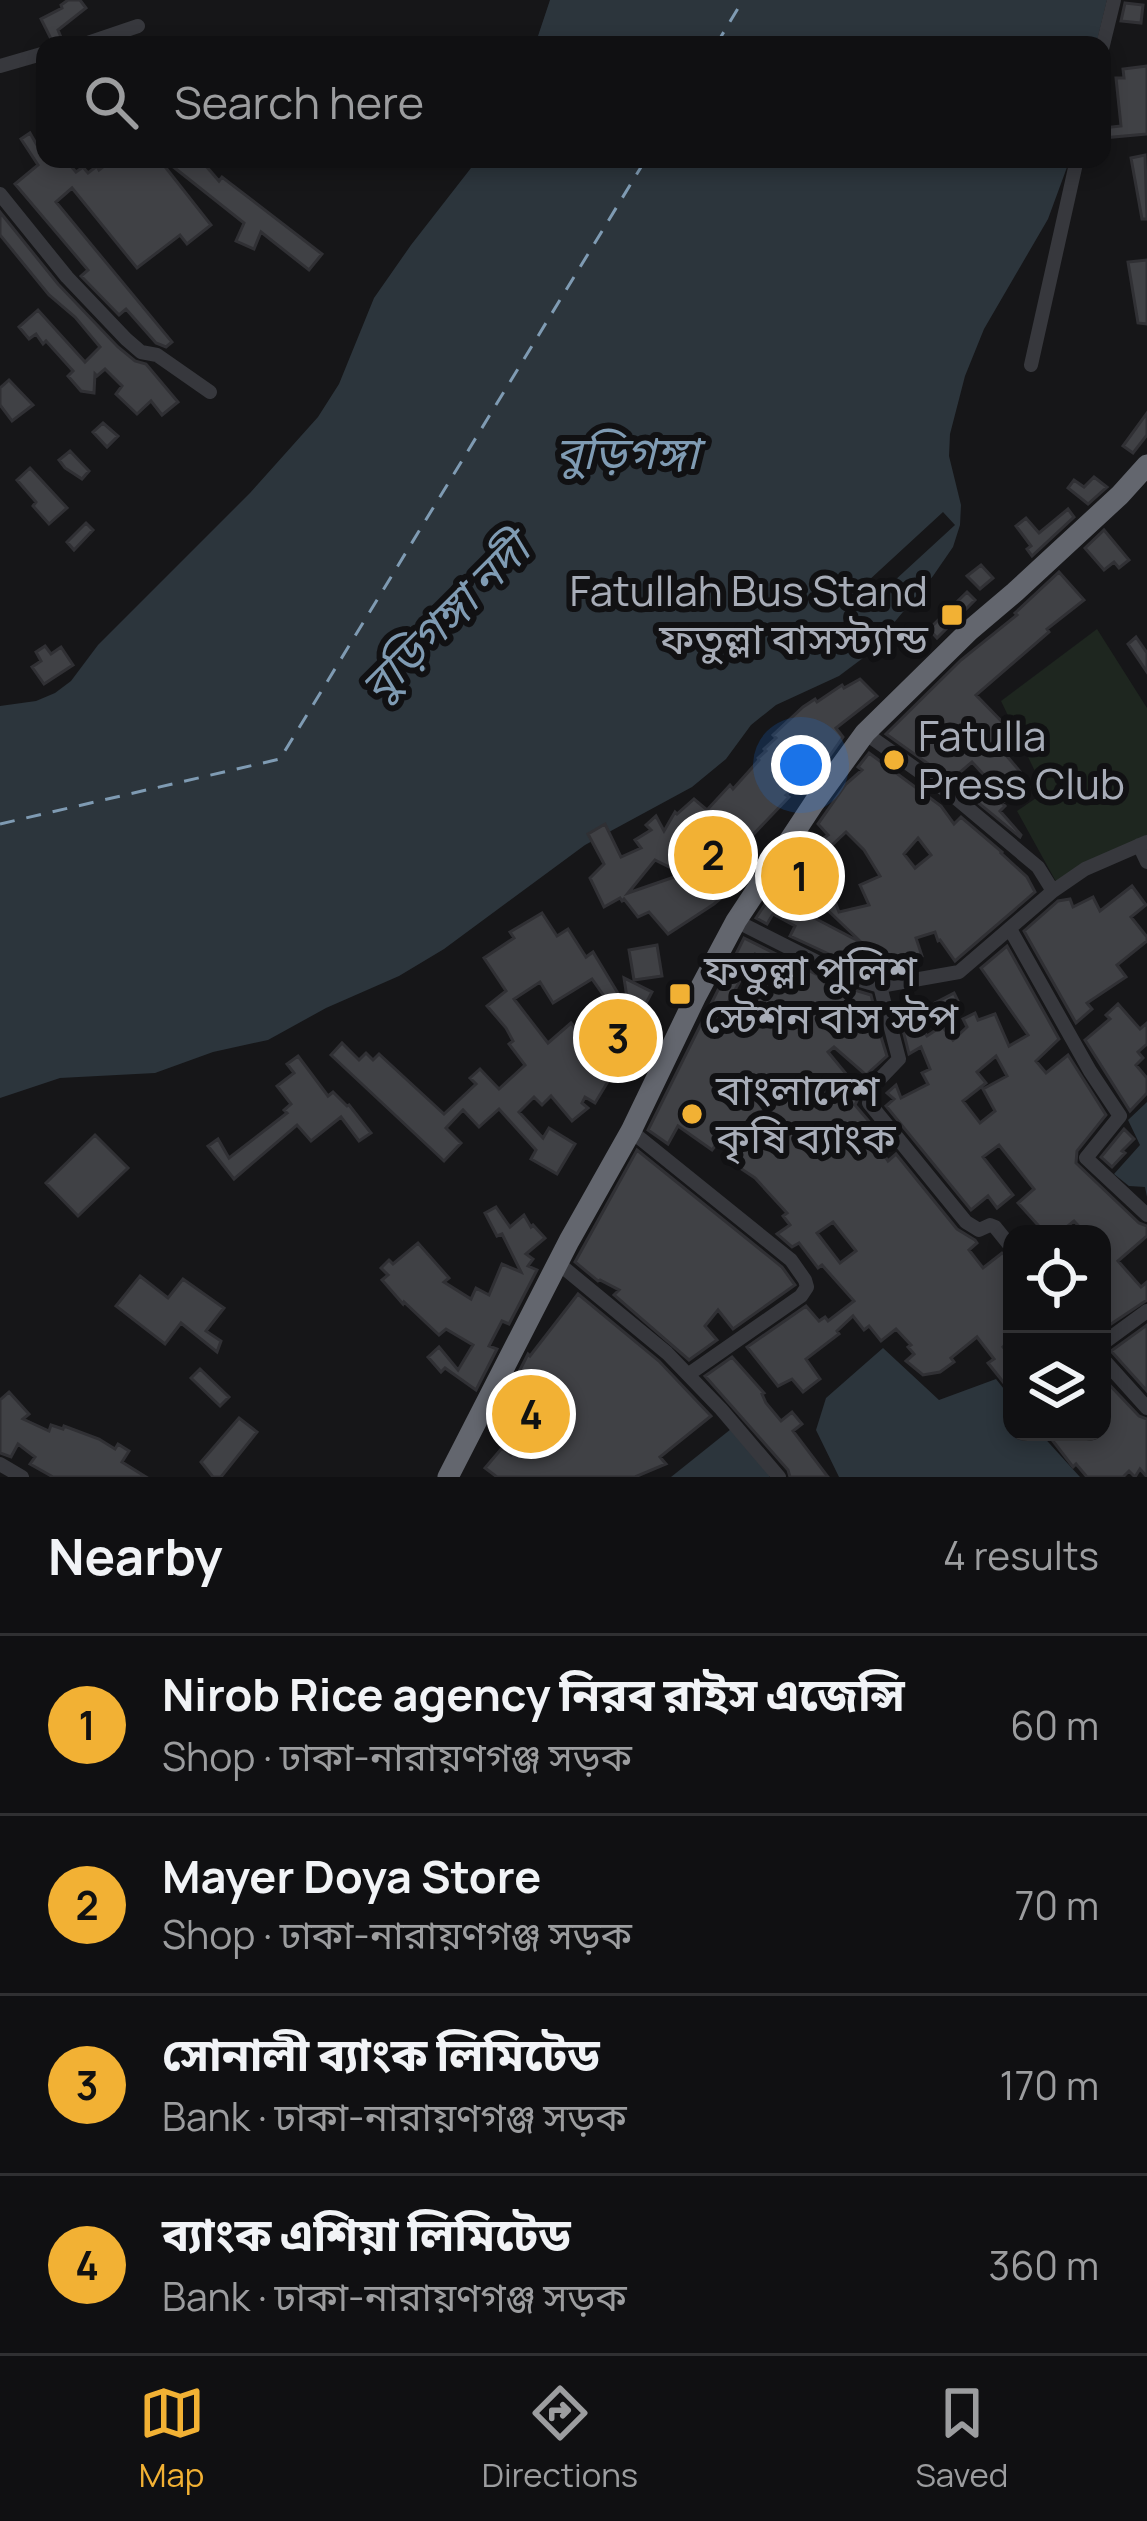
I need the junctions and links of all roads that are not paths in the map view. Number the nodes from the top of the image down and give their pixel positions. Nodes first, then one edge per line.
1 (1114, 0) edge
2 (138, 26) dead end
3 (109, 36) edge
4 (1105, 36) edge
5 (36, 56) edge
6 (0, 67) edge
7 (1075, 168) edge
8 (0, 194) edge
9 (1031, 365) dead end
10 (210, 392) dead end
11 (1147, 465) edge
12 (865, 733) junction
13 (1143, 843) edge
14 (1147, 862) edge
15 (1053, 891) junction
16 (736, 921) junction
17 (1010, 929) junction
18 (880, 986) junction
19 (631, 1131) junction
20 (1147, 1215) edge
21 (1003, 1237) edge
22 (558, 1263) junction
23 (1147, 1311) edge
24 (1111, 1337) edge
25 (1111, 1368) edge
26 (688, 1374) junction
27 (1147, 1408) edge
28 (0, 1464) edge
29 (22, 1477) edge
30 (448, 1477) edge
31 (779, 1477) edge

1 - 4 street
2 - 3 street
5 - 6 street
7 - 9 street
8 - 10 street
11 - 12 highway
12 - 15 street
12 - 16 highway
13 - 14 street
13 - 15 street
15 - 17 street
16 - 18 street
16 - 19 highway
17 - 18 street
17 - 20 street
18 - 21 street
19 - 22 highway
19 - 26 street
22 - 26 street
22 - 30 highway
23 - 24 street
25 - 27 street
26 - 31 street
28 - 29 street

